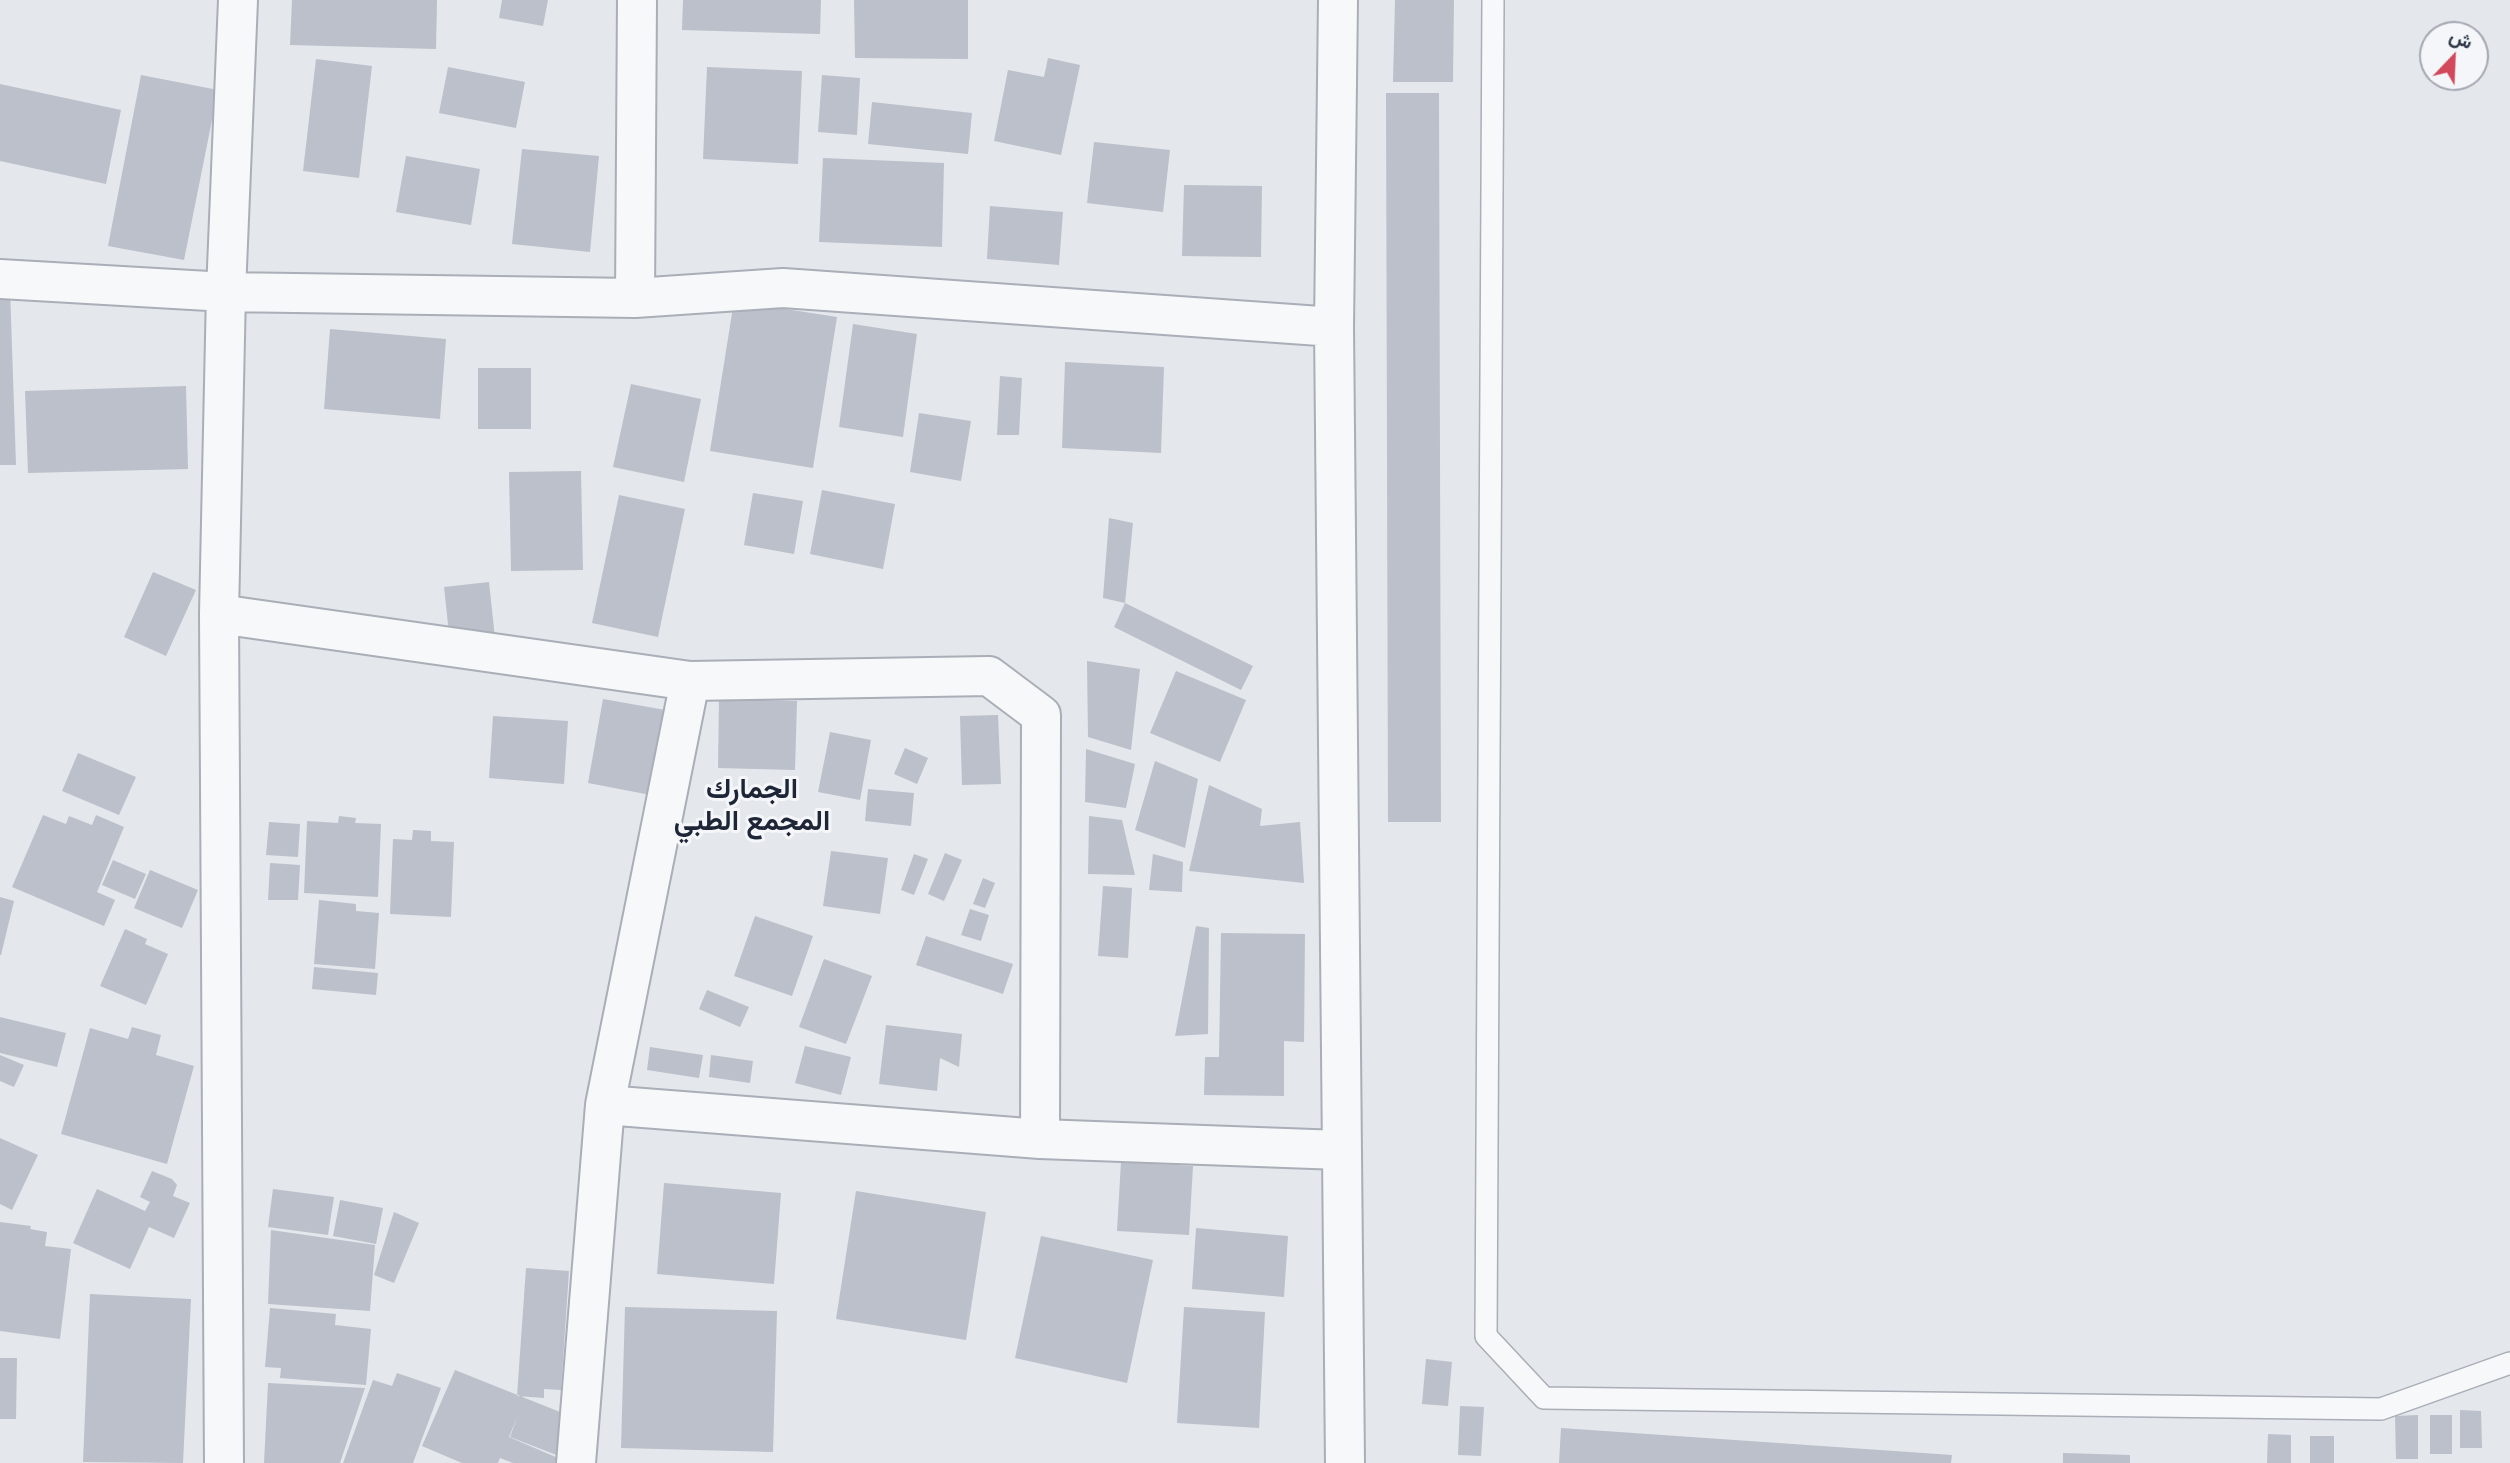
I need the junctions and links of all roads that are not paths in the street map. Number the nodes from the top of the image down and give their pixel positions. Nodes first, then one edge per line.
1 (238, 0) edge
2 (637, 0) edge
3 (1338, 0) edge
4 (1493, 0) edge
5 (0, 279) edge
6 (226, 292) junction
7 (635, 298) junction
8 (1334, 327) junction
9 (219, 614) junction
10 (690, 681) junction
11 (605, 1105) junction
12 (1040, 1139) junction
13 (1340, 1150) junction
14 (2510, 1363) edge
15 (224, 1463) edge
16 (576, 1463) edge
17 (1345, 1463) edge

1 - 6 street
2 - 7 street
3 - 8 street
4 - 14 lane
5 - 6 street
6 - 7 street
6 - 9 street
7 - 8 street
8 - 13 street
9 - 10 street
9 - 15 street
10 - 11 street
10 - 12 street
11 - 12 street
11 - 16 street
12 - 13 street
13 - 17 street

